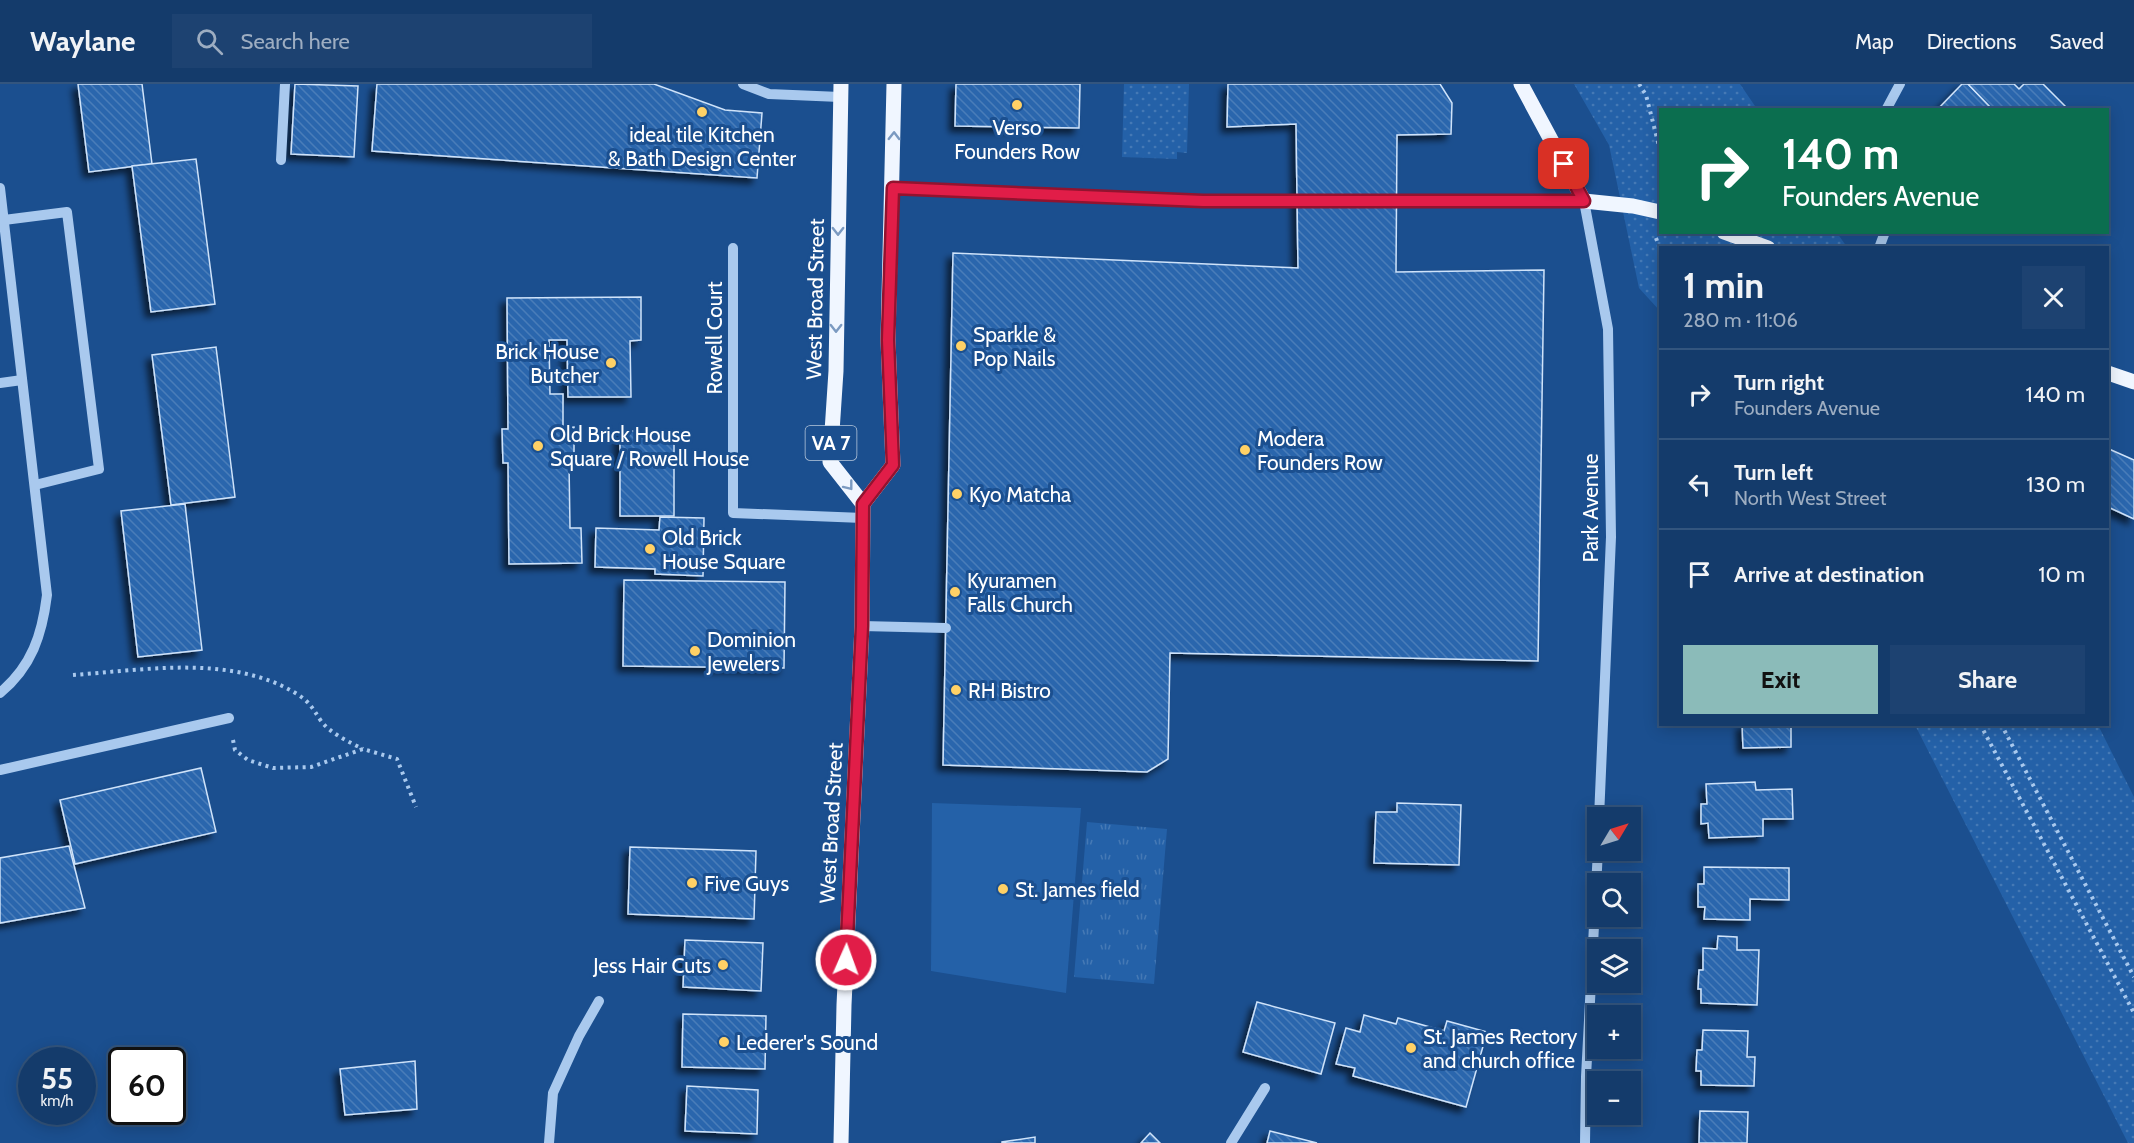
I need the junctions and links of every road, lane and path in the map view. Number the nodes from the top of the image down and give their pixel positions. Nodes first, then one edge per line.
1 (285, 84) edge
2 (743, 84) edge
3 (894, 84) edge
4 (1521, 84) edge
5 (1640, 84) edge
6 (1900, 84) edge
7 (840, 91) edge
8 (1887, 108) edge
9 (1659, 146) edge
10 (281, 160) dead end
11 (0, 188) edge
12 (893, 188) junction
13 (1584, 201) junction
14 (1659, 212) edge
15 (4, 220) junction
16 (1730, 234) edge
17 (1762, 246) edge
18 (733, 248) dead end
19 (2109, 373) edge
20 (22, 380) junction
21 (2134, 382) edge
22 (0, 383) edge
23 (35, 485) junction
24 (863, 511) junction
25 (862, 626) junction
26 (946, 628) dead end
27 (73, 675) dead end
28 (0, 693) edge
29 (229, 718) joint
30 (1981, 726) edge
31 (2002, 726) edge
32 (363, 749) junction
33 (0, 770) edge
34 (416, 807) dead end
35 (1599, 807) edge
36 (1597, 861) edge
37 (2134, 976) edge
38 (599, 1001) dead end
39 (2134, 1013) edge
40 (1265, 1088) dead end
41 (549, 1143) edge
42 (841, 1143) edge
43 (1231, 1143) edge
44 (1585, 1143) edge

1 - 10 street
2 - 7 street
12 -> 3 main road
4 - 13 main road
5 - 9 path
6 - 8 street
7 -> 24 main road, West Broad Street / VA 7
11 - 15 street
12 - 13 street
12 - 24 main road
13 - 14 main road
13 - 35 street, Park Avenue
15 - 20 street
15 - 23 street
16 - 17 main road
18 - 24 street, Rowell Court
19 - 21 main road
20 - 22 street
20 - 23 street
23 - 28 street
24 - 25 main road, West Broad Street
25 - 26 street
25 - 42 main road, West Broad Street
27 - 32 path
29 - 32 path
29 - 33 street
30 - 39 path
31 - 37 path
32 - 34 path
36 - 44 street
38 - 41 street
40 - 43 street

